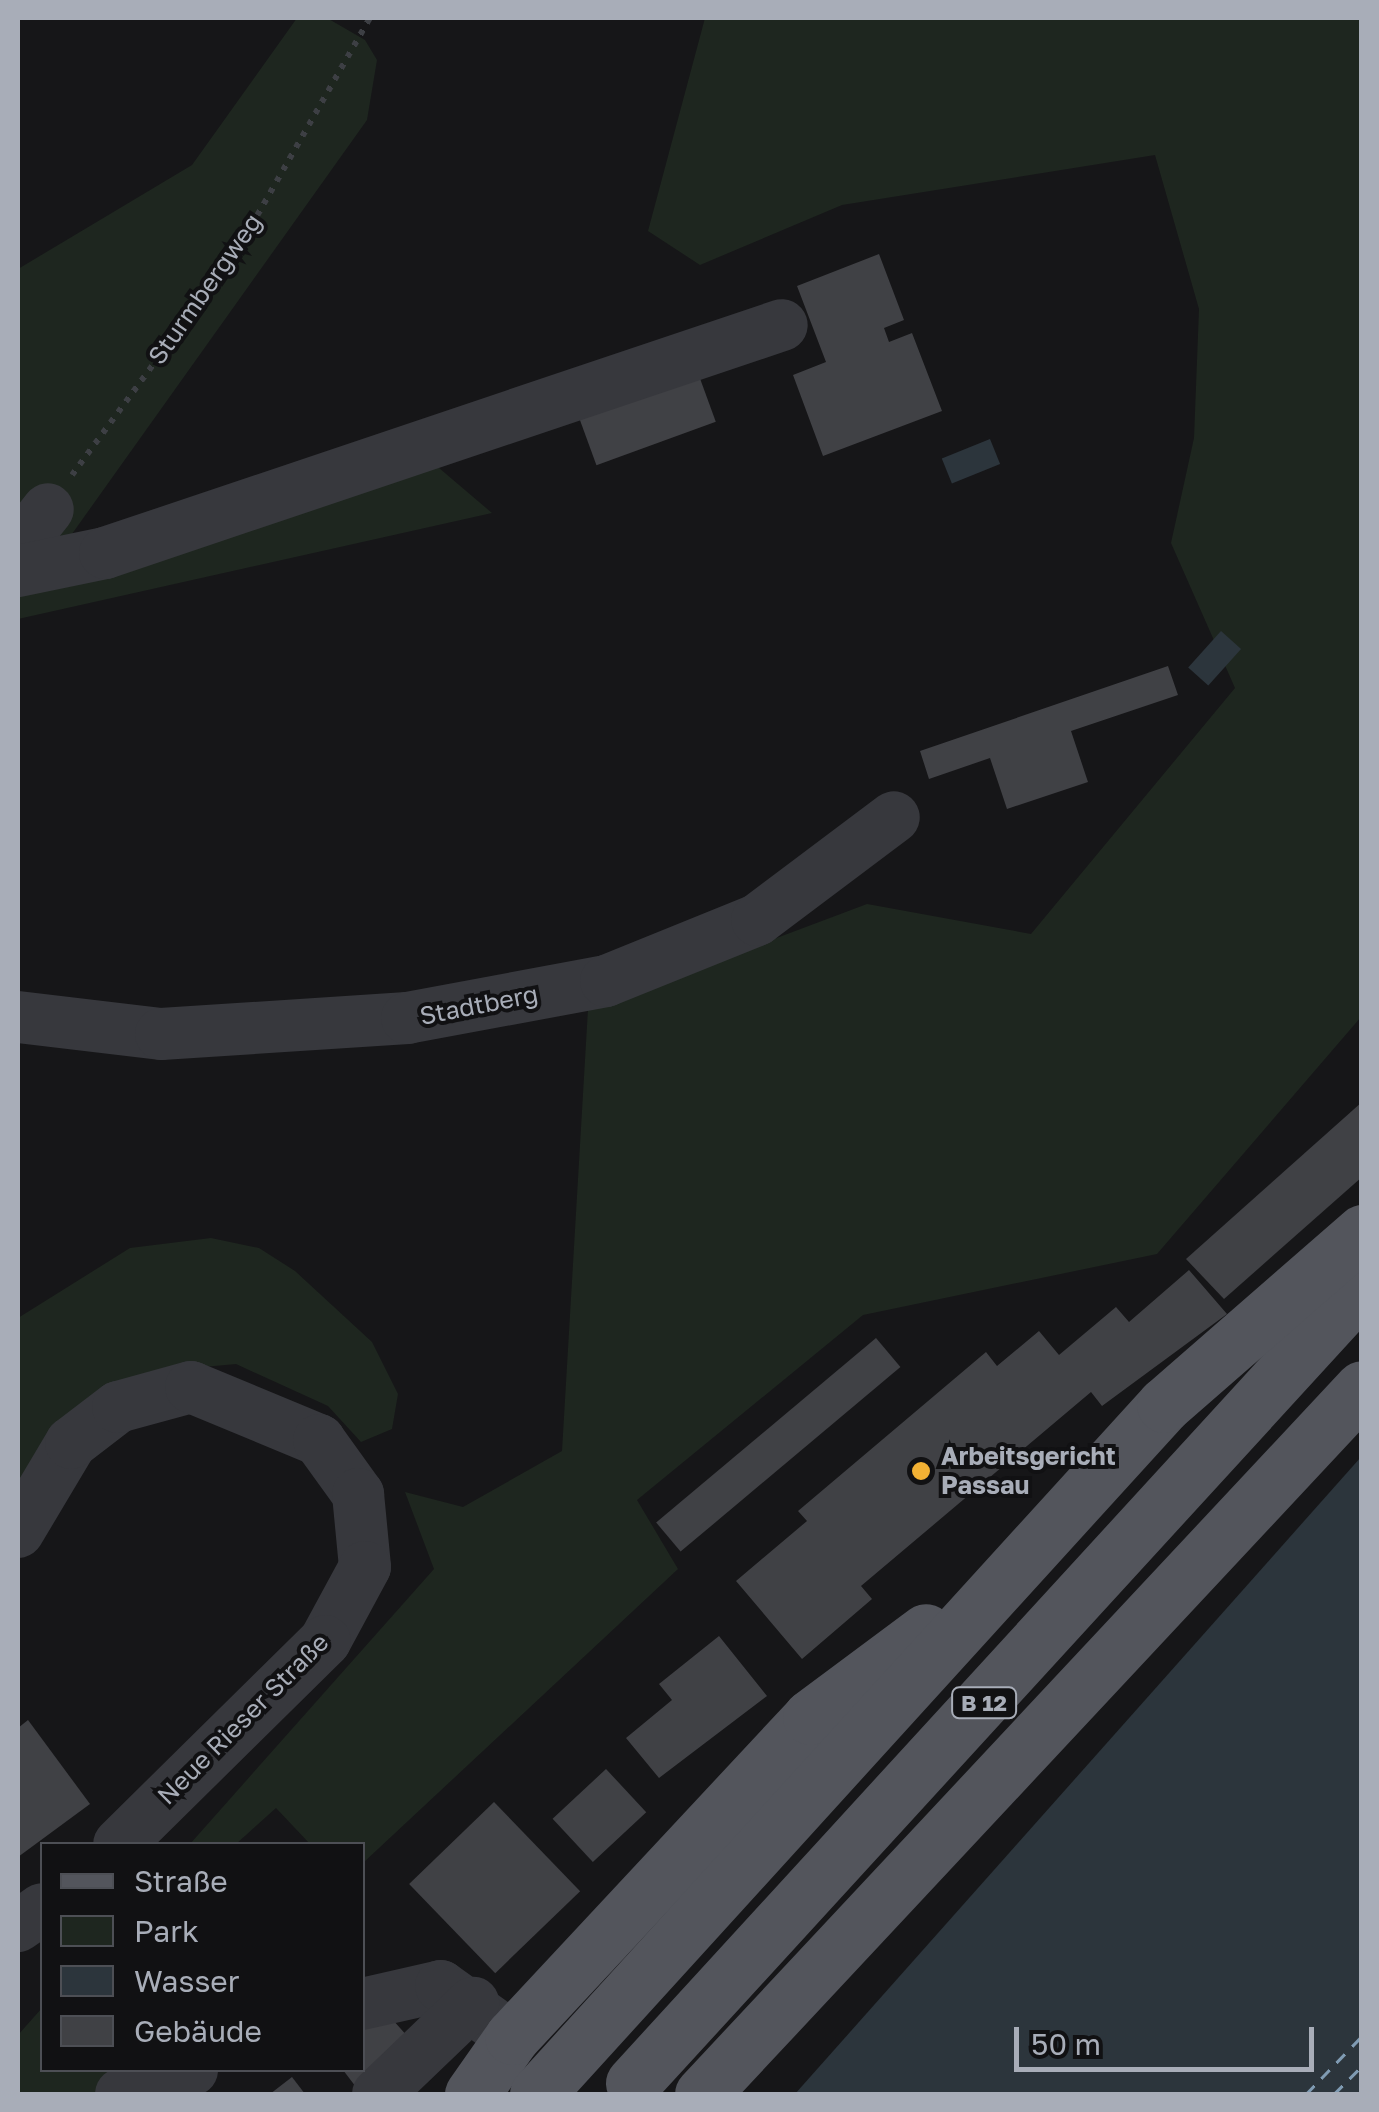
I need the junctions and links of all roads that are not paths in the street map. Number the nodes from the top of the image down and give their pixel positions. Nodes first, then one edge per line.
1 (782, 325) dead end
2 (18, 571) edge
3 (894, 817) dead end
4 (18, 1017) edge
5 (1362, 1232) edge
6 (1352, 1304) edge
7 (1362, 1388) edge
8 (18, 1532) edge
9 (982, 1599) junction
10 (121, 1842) edge
11 (40, 1910) edge
12 (18, 1926) edge
13 (365, 2003) edge
14 (492, 2020) junction
15 (186, 2072) edge
16 (633, 2083) dead end
17 (121, 2094) edge
18 (378, 2094) edge
19 (472, 2094) edge
20 (537, 2094) edge
21 (702, 2094) edge

1 - 2 street
3 - 4 street, Stadtberg
5 - 9 main road
6 - 16 main road, B 12
7 - 21 main road
8 - 10 street, Neue Rieser Straße
9 - 14 main road
9 - 20 main road, B 12
11 - 12 street
13 - 14 street
14 - 18 street
14 - 19 main road
15 - 17 street

